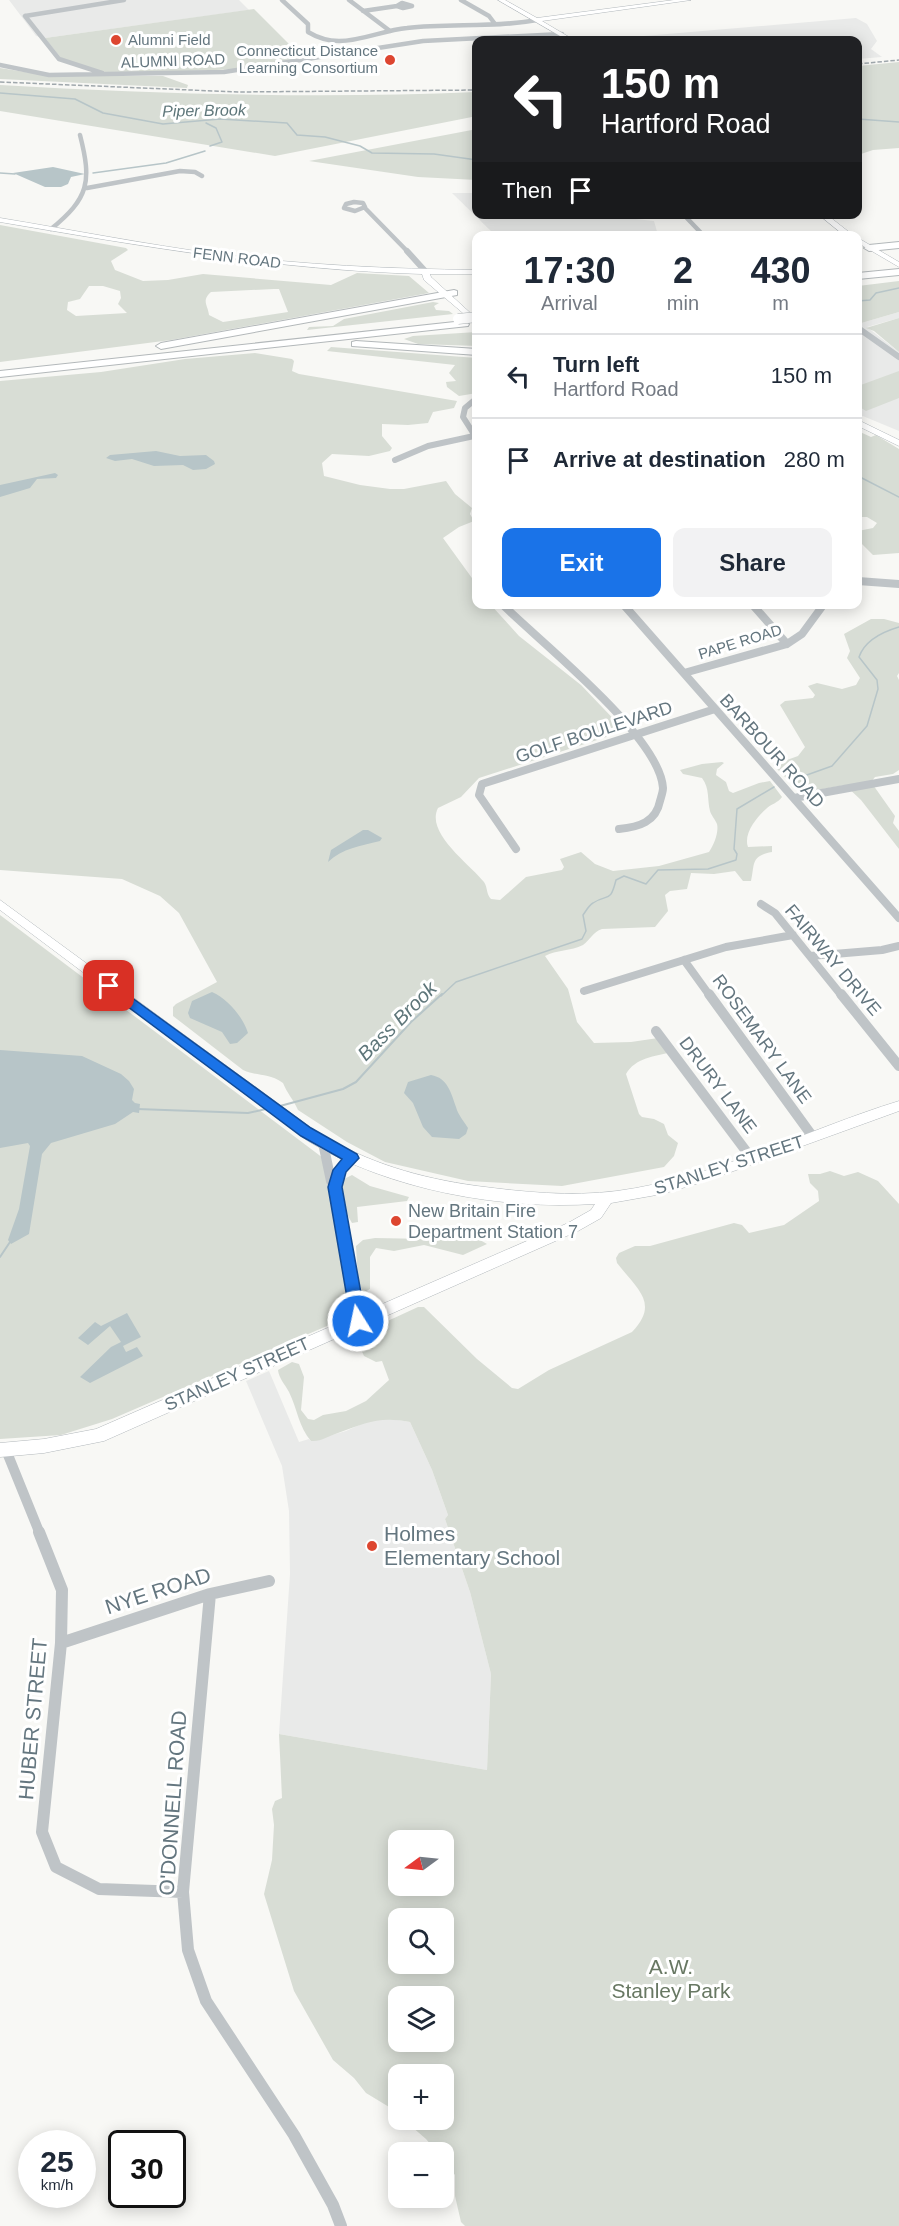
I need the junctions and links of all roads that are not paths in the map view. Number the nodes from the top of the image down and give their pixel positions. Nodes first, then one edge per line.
1 (124, 0) edge
2 (282, 0) edge
3 (349, 0) edge
4 (461, 0) edge
5 (501, 0) edge
6 (682, 0) edge
7 (688, 0) edge
8 (397, 6) dead end
9 (363, 11) junction
10 (537, 20) junction
11 (495, 24) junction
12 (390, 31) junction
13 (562, 34) junction
14 (522, 36) edge
15 (565, 36) edge
16 (472, 39) edge
17 (0, 65) edge
18 (104, 75) junction
19 (81, 135) dead end
20 (202, 176) dead end
21 (87, 188) junction
22 (365, 208) dead end
23 (688, 219) edge
24 (828, 219) edge
25 (0, 220) edge
26 (51, 229) junction
27 (699, 231) edge
28 (844, 231) edge
29 (862, 243) edge
30 (899, 245) edge
31 (869, 248) junction
32 (862, 249) edge
33 (899, 265) edge
34 (426, 272) junction
35 (472, 272) edge
36 (899, 272) edge
37 (862, 276) edge
38 (899, 278) edge
39 (862, 282) edge
40 (450, 294) junction
41 (472, 311) edge
42 (472, 317) edge
43 (472, 318) edge
44 (461, 322) junction
45 (472, 323) edge
46 (862, 331) edge
47 (250, 347) junction
48 (472, 352) edge
49 (899, 357) edge
50 (1, 370) edge
51 (472, 401) edge
52 (862, 419) edge
53 (862, 425) edge
54 (472, 432) edge
55 (899, 435) edge
56 (472, 438) edge
57 (899, 443) edge
58 (395, 460) dead end
59 (862, 581) edge
60 (899, 584) edge
61 (507, 609) edge
62 (627, 609) edge
63 (756, 609) edge
64 (820, 609) edge
65 (787, 644) junction
66 (684, 673) junction
67 (715, 709) junction
68 (635, 733) junction
69 (899, 779) edge
70 (794, 798) junction
71 (619, 829) dead end
72 (516, 849) dead end
73 (0, 904) edge
74 (761, 904) dead end
75 (899, 918) edge
76 (793, 935) junction
77 (899, 946) edge
78 (810, 956) junction
79 (684, 960) junction
80 (584, 991) dead end
81 (656, 1030) dead end
82 (899, 1066) edge
83 (899, 1106) edge
84 (813, 1137) junction
85 (323, 1143) junction
86 (352, 1158) junction
87 (752, 1160) junction
88 (335, 1187) junction
89 (607, 1198) junction
90 (358, 1321) junction
91 (3, 1450) edge
92 (268, 1581) dead end
93 (210, 1594) junction
94 (61, 1643) junction
95 (183, 1892) junction
96 (341, 2226) edge

1 - 18 street
2 - 12 street
3 - 9 street
4 - 11 street
5 - 10 main road
6 - 7 main road
6 - 10 main road
8 - 9 street
9 - 12 street
10 - 11 street
10 - 13 main road
11 - 12 street
13 - 14 street, ALUMNI ROAD
13 - 15 main road
16 - 18 street, ALUMNI ROAD
17 - 18 street, ALUMNI ROAD
19 - 21 street
20 - 21 street
21 - 26 street
22 - 34 street
23 - 27 street
24 - 28 main road
25 - 26 main road, FENN ROAD
26 - 34 main road, FENN ROAD
29 - 31 main road
30 - 31 highway
31 - 32 main road
31 - 33 main road
34 - 35 main road, FENN ROAD
34 - 40 main road
36 - 37 highway
38 - 39 highway
40 - 41 main road
40 - 43 main road
40 - 50 highway
42 - 44 highway, bridge
44 - 45 highway
44 - 47 highway
44 - 50 highway
46 - 49 street
47 - 48 highway
47 - 50 highway
51 - 54 street
52 - 55 main road
53 - 57 main road
56 - 58 street
59 - 60 street
61 - 68 street
62 - 66 street, BARBOUR ROAD
63 - 65 street
64 - 65 street, PAPE ROAD
65 - 66 street, PAPE ROAD
66 - 67 street, BARBOUR ROAD
67 - 68 street, GOLF BOULEVARD
67 - 70 street, BARBOUR ROAD
68 - 71 street
68 - 72 street, GOLF BOULEVARD
69 - 70 street
70 - 75 street, BARBOUR ROAD
73 - 85 main road
74 - 76 street, FAIRWAY DRIVE
76 - 78 street, FAIRWAY DRIVE
76 - 79 street
77 - 78 street
78 - 82 street, FAIRWAY DRIVE
79 - 80 street
79 - 84 street, ROSEMARY LANE
81 - 87 street, DRURY LANE
83 - 84 main road, STANLEY STREET
84 - 87 main road, STANLEY STREET
85 - 86 main road
85 - 88 street
86 - 88 street
86 - 89 main road
87 - 89 main road, STANLEY STREET
88 - 90 street
89 - 90 main road, STANLEY STREET
90 - 91 main road, STANLEY STREET
91 - 94 street, HUBER STREET
92 - 93 street, NYE ROAD
93 - 94 street, NYE ROAD
93 - 95 street, O'DONNELL ROAD
94 - 95 street, HUBER STREET
95 - 96 street, O'DONNELL ROAD

